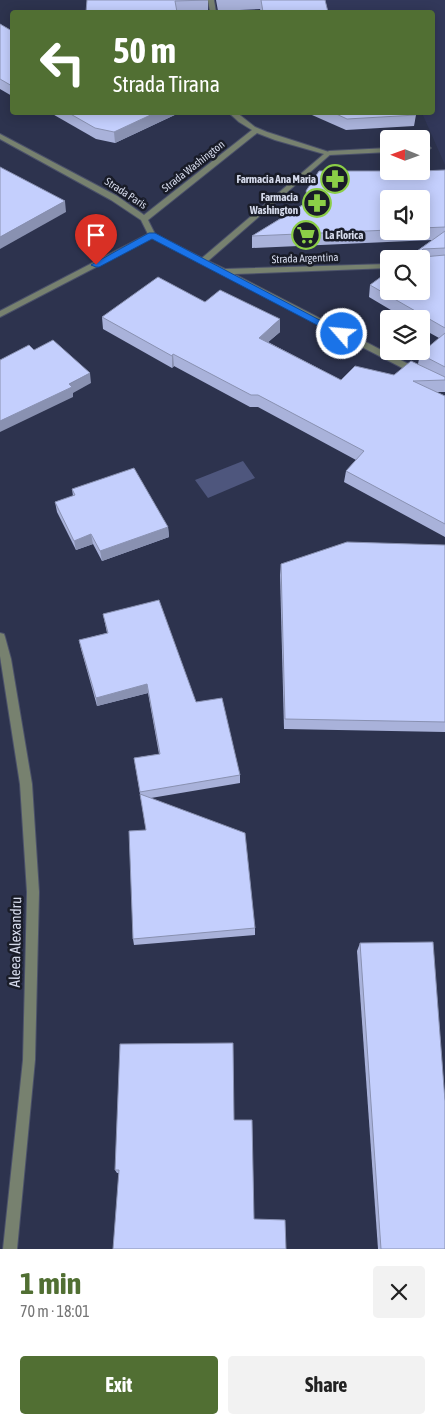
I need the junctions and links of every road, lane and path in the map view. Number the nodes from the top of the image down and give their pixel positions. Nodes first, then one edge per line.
1 (234, 115) edge
2 (256, 131) junction
3 (0, 136) edge
4 (380, 150) edge
5 (329, 153) junction
6 (144, 219) junction
7 (152, 235) junction
8 (202, 262) junction
9 (380, 266) edge
10 (221, 272) junction
11 (0, 314) edge
12 (428, 377) edge
13 (0, 637) edge
14 (10, 1249) edge

1 - 2 street
2 - 5 street
2 - 6 street, Strada Washington
3 - 6 street, Strada Paris
4 - 5 street
5 - 8 street
6 - 7 street, Strada Paris
7 - 8 street
7 - 11 street
8 - 10 street
9 - 10 street, Strada Argentina
10 - 12 street
13 - 14 street, Aleea Alexandru

